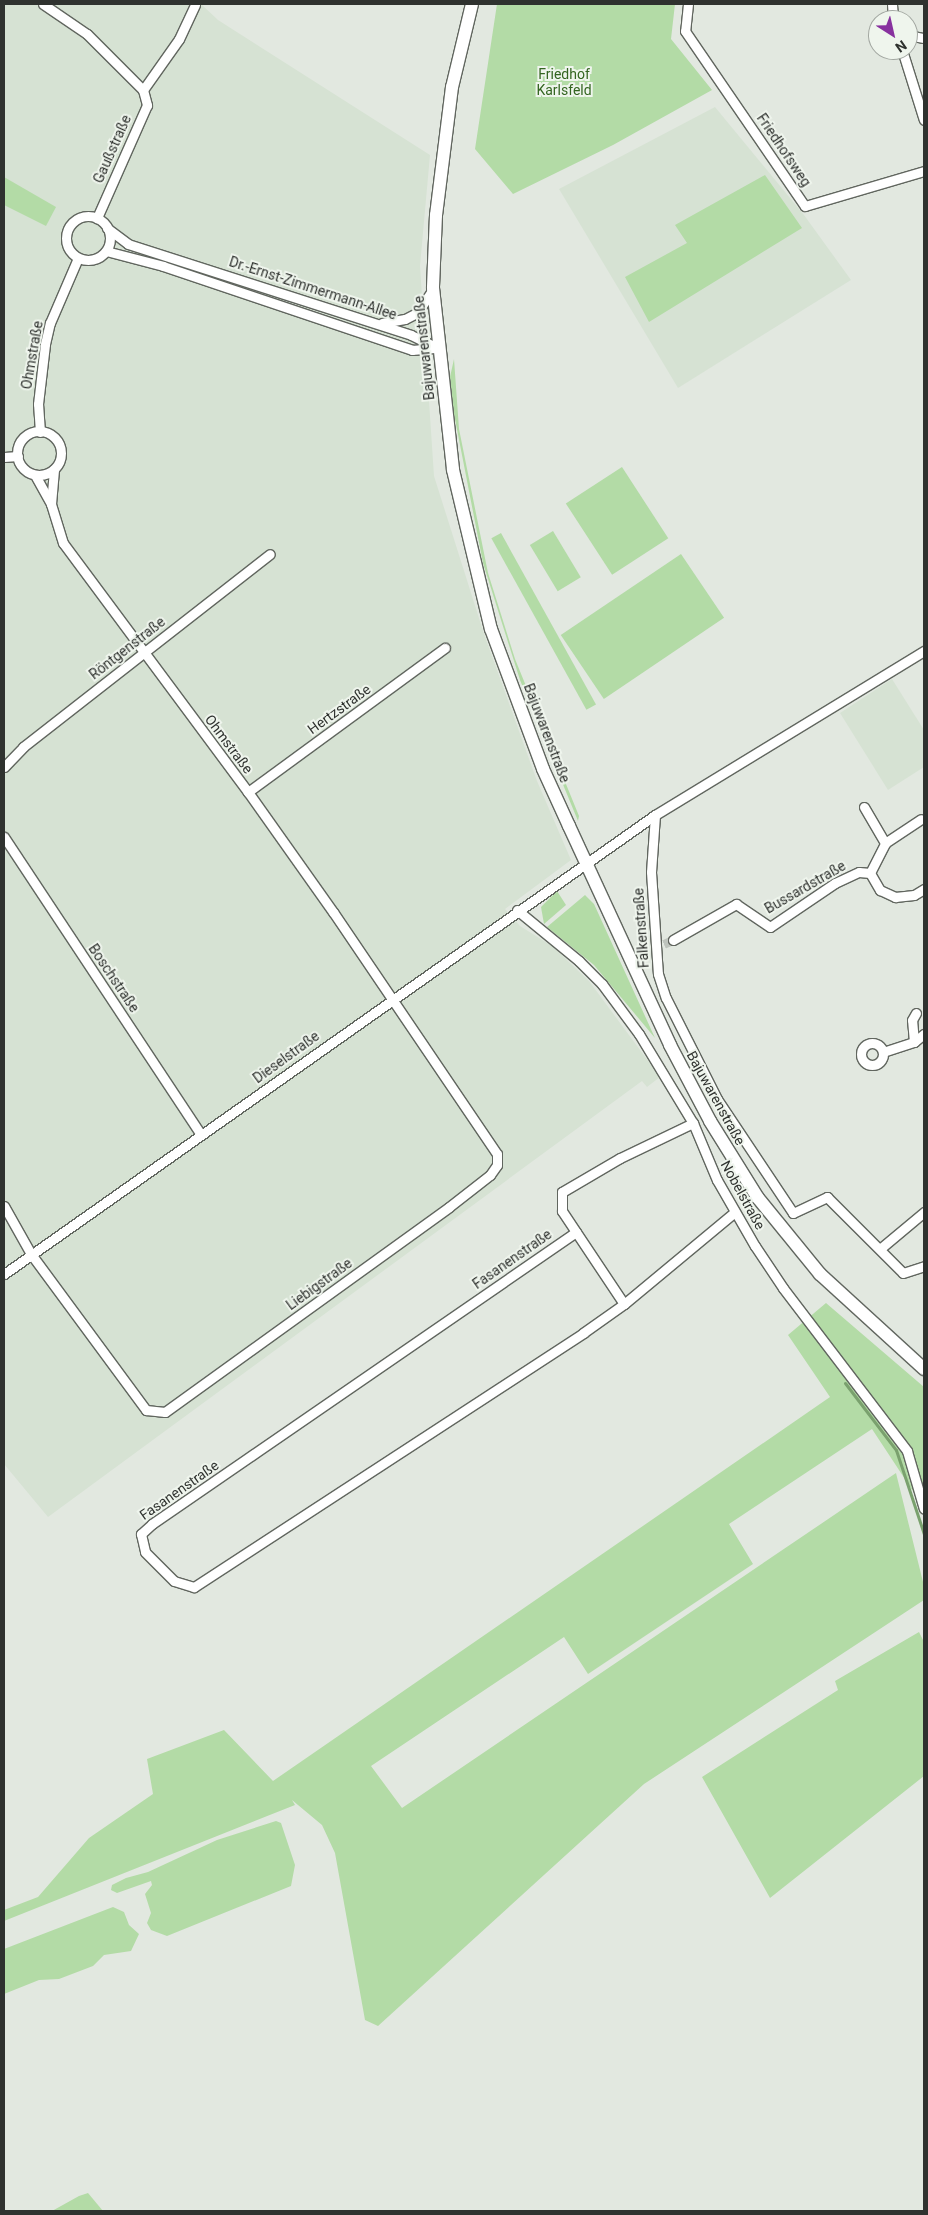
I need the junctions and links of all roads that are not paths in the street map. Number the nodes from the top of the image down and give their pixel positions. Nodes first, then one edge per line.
1 (43, 4) edge
2 (194, 4) edge
3 (472, 4) edge
4 (688, 4) edge
5 (905, 60) edge
6 (143, 90) junction
7 (924, 120) edge
8 (924, 171) edge
9 (97, 218) junction
10 (107, 228) junction
11 (106, 251) junction
12 (78, 258) junction
13 (434, 288) junction
14 (376, 323) junction
15 (438, 348) junction
16 (40, 432) junction
17 (18, 456) junction
18 (4, 457) edge
19 (54, 469) junction
20 (35, 475) junction
21 (51, 504) junction
22 (270, 554) dead end
23 (445, 648) dead end
24 (924, 651) edge
25 (144, 653) junction
26 (4, 767) edge
27 (248, 792) junction
28 (864, 807) dead end
29 (655, 815) junction
30 (921, 819) dead end
31 (4, 837) edge
32 (885, 844) junction
33 (585, 864) junction
34 (870, 873) junction
35 (924, 889) edge
36 (517, 910) junction
37 (673, 940) tunnel mouth
38 (664, 944) tunnel mouth
39 (654, 947) junction
40 (390, 999) junction
41 (916, 1013) dead end
42 (924, 1034) edge
43 (914, 1042) junction
44 (883, 1052) dead end
45 (693, 1123) junction
46 (201, 1134) junction
47 (4, 1206) edge
48 (735, 1212) junction
49 (924, 1212) edge
50 (576, 1232) junction
51 (881, 1248) junction
52 (31, 1254) junction
53 (924, 1266) edge
54 (4, 1274) edge
55 (624, 1304) junction
56 (924, 1369) edge
57 (924, 1509) edge

1 - 6 street
2 - 6 street
3 - 13 main road, Bajuwarenstraße
4 - 8 street, Friedhofsweg
5 - 7 street
6 - 9 street, Gaußstraße
9 - 10 street
9 - 12 street
10 - 11 street
10 - 14 street, Dr.-Ernst-Zimmermann-Allee
11 - 12 street
11 - 15 street, Dr.-Ernst-Zimmermann-Allee
12 - 16 street, Ohmstraße
13 - 14 street
13 - 15 main road, Bajuwarenstraße
14 - 15 street, Dr.-Ernst-Zimmermann-Allee
15 - 33 main road, Bajuwarenstraße
16 - 17 street
16 - 19 street
17 - 18 street
17 - 20 street
19 - 20 street
19 - 21 street
20 - 21 street
21 - 25 street, Ohmstraße
22 - 25 street, Röntgenstraße
23 - 27 street, Hertzstraße
24 - 29 street
25 - 26 street, Röntgenstraße
25 - 27 street, Ohmstraße
27 - 40 street, Ohmstraße
28 - 32 street
29 - 33 street
29 - 39 street, Falkenstraße
30 - 32 street
31 - 46 street, Boschstraße
32 - 34 street
33 - 36 street, Dieselstraße
33 - 56 main road, Bajuwarenstraße
34 - 35 street
34 - 37 street, Bussardstraße
36 - 40 street, Dieselstraße
36 - 45 street, Nobelstraße
38 - 39 street
39 - 51 street, Falkenstraße
40 - 46 street, Dieselstraße
40 - 52 street, Liebigstraße
41 - 43 street
42 - 43 street
43 - 44 street
45 - 48 street, Nobelstraße
45 - 50 street
46 - 52 street, Dieselstraße
47 - 52 street, Liebigstraße
48 - 55 street, Fasanenstraße
48 - 57 street, Nobelstraße
49 - 51 street
50 - 55 street
50 - 55 street, Fasanenstraße
51 - 53 street
52 - 54 street, Dieselstraße

